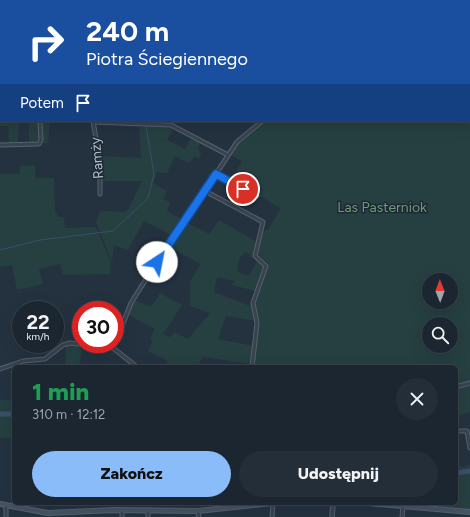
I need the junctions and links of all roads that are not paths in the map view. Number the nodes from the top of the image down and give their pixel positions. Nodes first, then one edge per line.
1 (40, 122) edge
2 (93, 122) edge
3 (112, 122) edge
4 (261, 122) edge
5 (0, 145) edge
6 (228, 155) junction
7 (216, 174) junction
8 (205, 191) junction
9 (100, 194) dead end
10 (257, 196) dead end
11 (124, 323) edge
12 (72, 344) edge
13 (119, 353) edge
14 (134, 365) edge
15 (252, 365) edge
16 (0, 370) edge
17 (470, 383) edge
18 (458, 386) edge
19 (458, 431) edge
20 (470, 448) edge
21 (0, 504) edge
22 (6, 505) junction
23 (254, 505) edge
24 (273, 505) edge
25 (333, 505) edge
26 (385, 505) edge
27 (402, 507) junction
28 (122, 510) junction
29 (148, 510) junction
30 (86, 511) junction
31 (198, 511) junction
32 (470, 512) edge
33 (6, 517) edge
34 (86, 517) edge
35 (122, 517) edge
36 (148, 517) edge
37 (198, 517) edge
38 (272, 517) edge
39 (332, 517) edge
40 (402, 517) edge

1 - 5 street
2 - 9 street, Ramży
3 - 6 street
4 - 6 street
6 - 7 street
7 - 8 street
7 - 10 street
8 - 11 street
8 - 15 street
12 - 16 street
13 - 14 street
17 - 18 street
19 - 20 street
21 - 22 main road
22 - 30 main road
22 - 33 street
23 - 31 main road
24 - 38 street
25 - 39 street
26 - 27 main road
27 - 32 main road
27 - 40 street
28 - 29 main road
28 - 30 main road
28 - 35 street
29 - 31 main road
29 - 36 street
30 - 34 street
31 - 37 street

